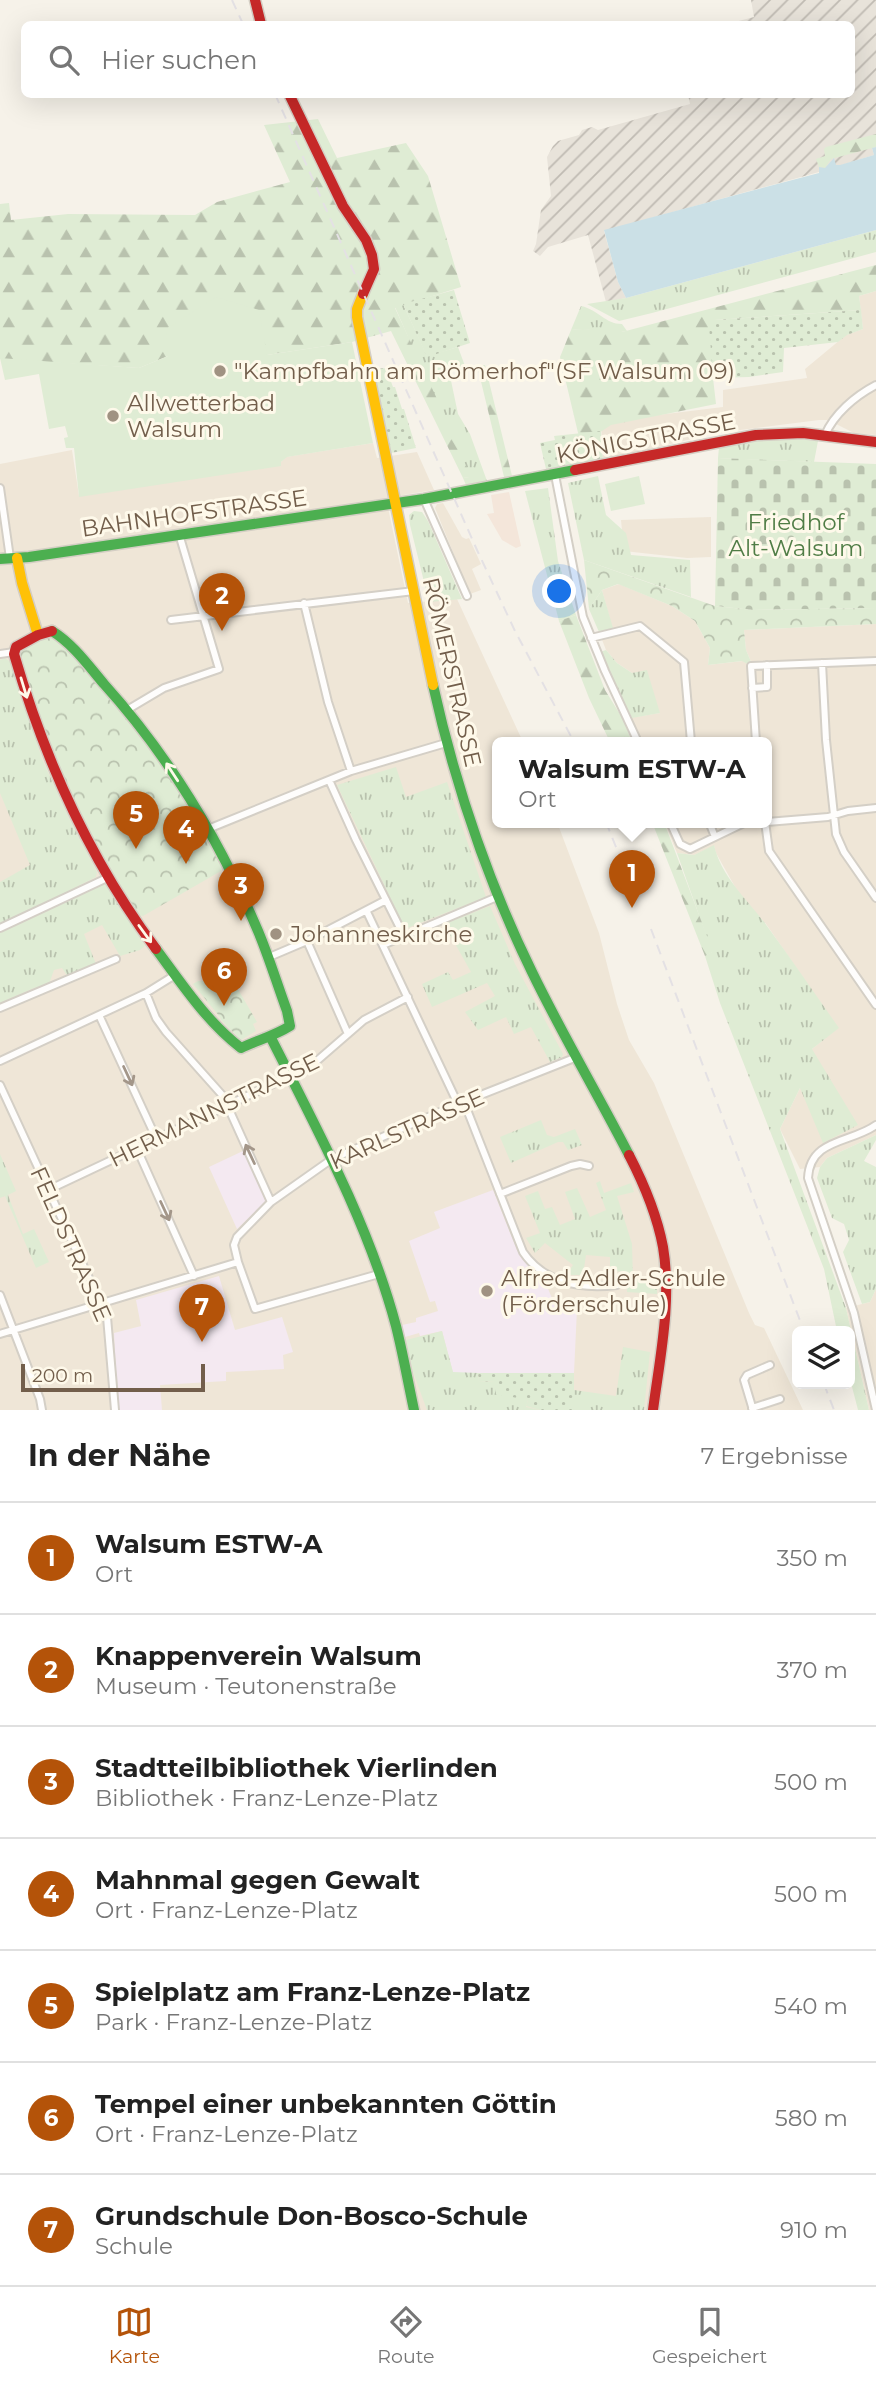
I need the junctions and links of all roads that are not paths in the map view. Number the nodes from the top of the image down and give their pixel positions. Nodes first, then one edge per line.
1 (255, 0) edge
2 (260, 21) edge
3 (291, 98) edge
4 (876, 385) edge
5 (825, 435) junction
6 (876, 442) edge
7 (555, 475) junction
8 (0, 488) edge
9 (424, 499) junction
10 (394, 503) junction
11 (179, 534) junction
12 (9, 558) edge
13 (414, 591) junction
14 (467, 596) dead end
15 (304, 603) junction
16 (203, 615) junction
17 (171, 620) dead end
18 (38, 635) junction
19 (591, 638) junction
20 (14, 652) junction
21 (0, 654) edge
22 (876, 661) edge
23 (822, 663) junction
24 (767, 665) junction
25 (752, 688) junction
26 (127, 710) junction
27 (636, 737) edge
28 (691, 737) edge
29 (756, 737) edge
30 (446, 743) junction
31 (351, 771) junction
32 (329, 779) junction
33 (876, 808) edge
34 (833, 816) junction
35 (772, 821) edge
36 (673, 828) edge
37 (711, 828) edge
38 (734, 828) edge
39 (767, 828) edge
40 (208, 830) junction
41 (715, 837) junction
42 (107, 877) junction
43 (497, 897) junction
44 (876, 898) edge
45 (386, 900) junction
46 (368, 912) junction
47 (0, 928) edge
48 (404, 936) junction
49 (307, 941) junction
50 (383, 945) junction
51 (267, 958) junction
52 (116, 959) dead end
53 (174, 975) junction
54 (146, 993) junction
55 (408, 997) junction
56 (876, 1005) edge
57 (0, 1008) edge
58 (99, 1014) junction
59 (348, 1034) junction
60 (271, 1038) junction
61 (577, 1057) junction
62 (0, 1061) edge
63 (290, 1077) junction
64 (0, 1085) edge
65 (461, 1103) junction
66 (228, 1107) junction
67 (876, 1125) edge
68 (157, 1140) junction
69 (137, 1149) junction
70 (331, 1160) junction
71 (589, 1166) dead end
72 (48, 1190) junction
73 (500, 1194) junction
74 (271, 1202) junction
75 (238, 1262) junction
76 (379, 1274) junction
77 (194, 1276) junction
78 (617, 1285) dead end
79 (0, 1295) edge
80 (101, 1304) junction
81 (13, 1331) junction
82 (0, 1334) edge
83 (770, 1365) dead end
84 (876, 1366) edge
85 (867, 1371) junction
86 (779, 1399) dead end
87 (753, 1409) edge
88 (42, 1410) edge
89 (115, 1410) edge
90 (414, 1410) edge
91 (653, 1410) edge
92 (876, 1410) edge

1 - 2 street
3 - 10 street, RÖMERSTRASSE
4 - 5 street
5 - 6 street, KÖNIGSTRASSE
5 - 7 street, KÖNIGSTRASSE
7 - 9 street, KÖNIGSTRASSE
7 - 19 street
8 - 12 street
9 - 10 street, KÖNIGSTRASSE
9 - 14 street
10 - 11 street, BAHNHOFSTRASSE
10 - 13 street, RÖMERSTRASSE
11 - 12 street, BAHNHOFSTRASSE
11 - 16 street
12 - 18 street
13 - 15 street
13 - 30 street, RÖMERSTRASSE
15 - 16 street
15 - 31 street
16 - 17 street
16 - 26 street
18 - 20 street
18 - 26 street
19 - 27 street
19 - 28 street
20 - 21 street
20 -> 42 street
22 - 23 street
23 - 24 street
23 - 34 street
24 - 25 street
24 - 25 street
25 - 29 street
40 -> 26 street
30 - 31 street
30 - 43 street, RÖMERSTRASSE
31 - 32 street
32 - 40 street
32 - 45 street
33 - 34 street
34 - 35 street
34 - 44 street
36 - 41 street
37 - 41 street
38 - 41 street
39 - 56 street
40 - 51 street
42 - 47 street
42 -> 53 street
43 - 48 street
43 - 61 street, RÖMERSTRASSE
45 - 46 street
45 - 48 street
46 - 49 street
46 - 50 street
48 - 50 street
49 - 51 street
49 - 59 street
50 - 55 street
51 - 60 street
52 - 57 street
53 - 54 street
53 - 60 street
54 - 58 street
54 - 66 street
55 - 59 street, HERMANNSTRASSE
55 - 65 street
58 - 62 street
58 -> 68 street
59 - 63 street, HERMANNSTRASSE
60 - 63 street
61 - 65 street, KARLSTRASSE
61 - 91 street, RÖMERSTRASSE
63 - 66 street, HERMANNSTRASSE
63 - 70 street
64 - 72 street, FELDSTRASSE
65 - 70 street, KARLSTRASSE
65 - 73 street
66 - 68 street, HERMANNSTRASSE
74 -> 66 street
67 - 85 street
68 - 69 street, HERMANNSTRASSE
69 - 72 street, HERMANNSTRASSE
69 -> 77 street
70 - 74 street, KARLSTRASSE
70 - 76 street
71 - 73 street
72 - 80 street, FELDSTRASSE
73 - 78 street
74 - 75 street, KARLSTRASSE
75 - 76 street
75 - 77 street
76 - 90 street
77 - 80 street
79 - 81 street
80 - 81 street
80 - 89 street, FELDSTRASSE
81 - 82 street
81 - 88 street
83 - 87 street
84 - 85 street
85 - 92 street
86 - 87 street

